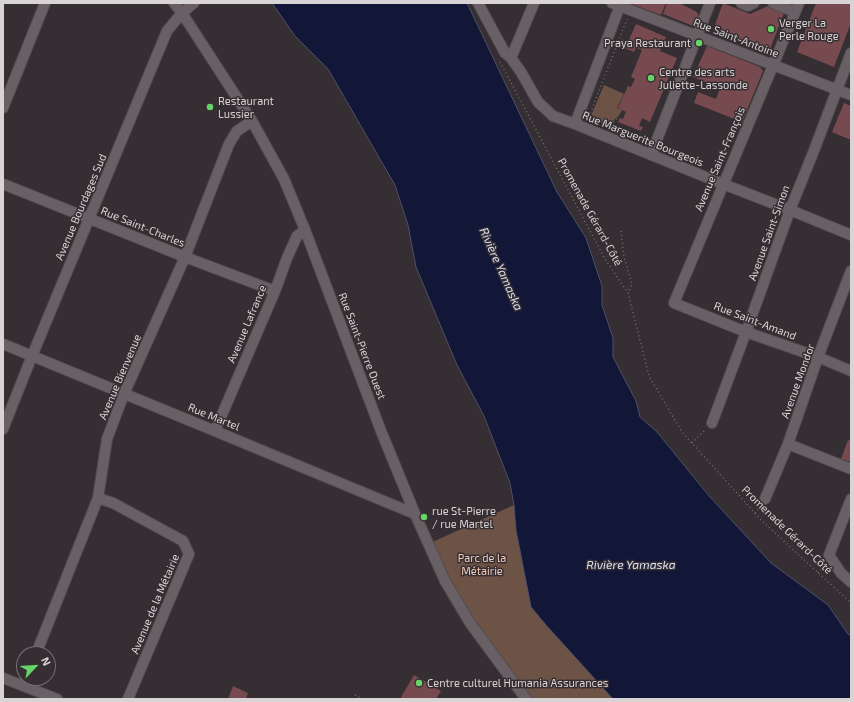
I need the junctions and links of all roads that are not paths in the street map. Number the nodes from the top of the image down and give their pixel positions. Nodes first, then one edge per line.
1 (45, 3) edge
2 (174, 3) edge
3 (194, 3) edge
4 (478, 3) edge
5 (534, 3) edge
6 (710, 3) edge
7 (741, 3) edge
8 (754, 3) edge
9 (773, 3) edge
10 (618, 4) edge
11 (797, 7) edge
12 (182, 13) junction
13 (697, 36) junction
14 (851, 53) edge
15 (511, 58) junction
16 (772, 65) junction
17 (838, 90) junction
18 (851, 96) edge
19 (3, 108) edge
20 (252, 121) junction
21 (574, 124) junction
22 (651, 156) junction
23 (3, 184) edge
24 (723, 184) junction
25 (790, 210) junction
26 (89, 219) junction
27 (305, 230) junction
28 (851, 235) edge
29 (184, 257) junction
30 (851, 271) edge
31 (275, 291) junction
32 (674, 303) joint
33 (746, 332) junction
34 (3, 344) edge
35 (32, 356) junction
36 (818, 357) junction
37 (851, 371) edge
38 (124, 394) junction
39 (712, 423) dead end
40 (3, 429) edge
41 (215, 431) junction
42 (788, 444) junction
43 (851, 468) edge
44 (98, 498) junction
45 (851, 499) edge
46 (763, 502) road end
47 (415, 514) junction
48 (851, 582) edge
49 (39, 646) edge
50 (3, 678) edge
51 (16, 680) edge
52 (33, 686) edge
53 (57, 699) edge
54 (128, 699) edge
55 (526, 699) edge

1 - 19 street
2 - 12 street, Rue Saint-Pierre Ouest
3 - 12 street, Avenue Bourdages Sud
4 - 15 street, Rue Marguerite Bourgeois
5 - 15 street
6 - 13 street
7 - 8 street
9 - 11 street
10 - 13 street, Rue Saint-Antoine
10 - 21 street
11 - 16 street, Avenue Saint-François
12 - 20 street, Rue Saint-Pierre Ouest
12 - 26 street, Avenue Bourdages Sud
13 - 16 street, Rue Saint-Antoine
13 - 22 street
14 - 17 street, Avenue Saint-Simon
15 - 21 street, Rue Marguerite Bourgeois
16 - 17 street, Rue Saint-Antoine
16 - 24 street, Avenue Saint-François
17 - 18 street, Rue Saint-Antoine
17 - 25 street, Avenue Saint-Simon
20 - 27 street, Rue Saint-Pierre Ouest
20 - 29 street, Avenue Bienvenue
21 - 22 street, Rue Marguerite Bourgeois
22 - 24 street, Rue Marguerite Bourgeois
23 - 26 street, Rue Saint-Charles
24 - 25 street, Rue Marguerite Bourgeois
24 - 32 street, Avenue Saint-François
25 - 28 street, Rue Marguerite Bourgeois
25 - 33 street, Avenue Saint-Simon
26 - 29 street, Rue Saint-Charles
26 - 35 street, Avenue Bourdages Sud
27 - 31 street, Avenue Lafrance
27 - 47 street, Rue Saint-Pierre Ouest
29 - 31 street, Rue Saint-Charles
29 - 38 street, Avenue Bienvenue
30 - 36 street, Avenue Mondor
31 - 41 street, Avenue Lafrance
32 - 33 street, Rue Saint-Amand
33 - 36 street, Rue Saint-Amand
33 - 39 street, Avenue Saint-Simon
34 - 35 street, Rue Martel
35 - 38 street, Rue Martel
35 - 40 street, Avenue Bourdages Sud
36 - 37 street, Rue Saint-Amand
36 - 42 street, Avenue Mondor
38 - 41 street, Rue Martel
38 - 44 street, Avenue Bienvenue
41 - 47 street, Rue Martel
42 - 43 street
42 - 46 street, Avenue Mondor
44 - 49 street, Avenue Bienvenue
44 - 54 street, Avenue de la Métairie
45 - 48 street
47 - 55 street, Rue Saint-Pierre Ouest
50 - 51 street
52 - 53 street

